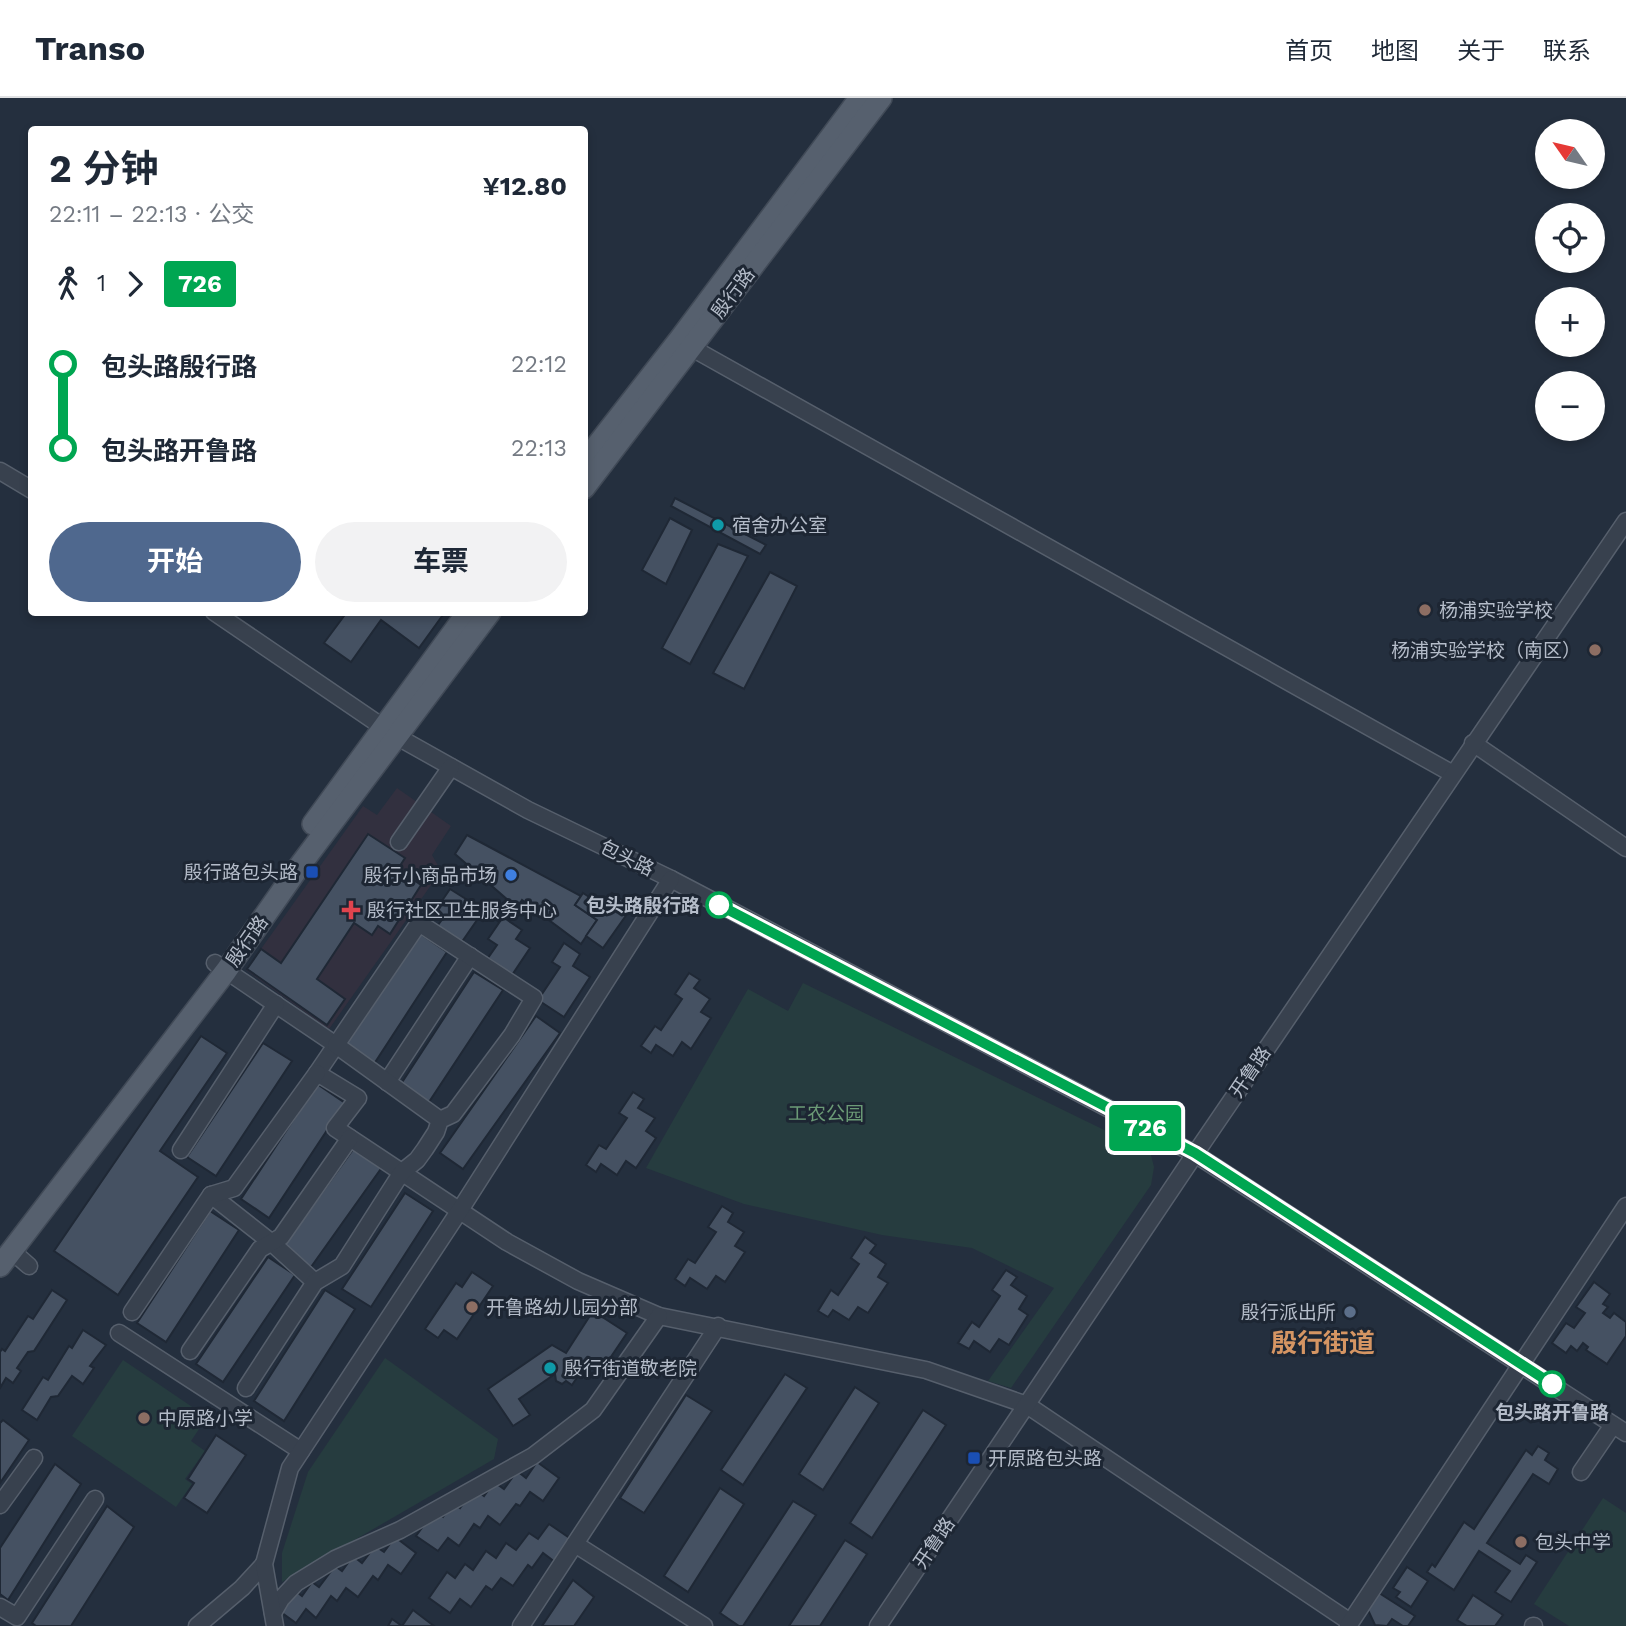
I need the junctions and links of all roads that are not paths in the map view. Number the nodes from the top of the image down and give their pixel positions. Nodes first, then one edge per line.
1 (860, 98) edge
2 (881, 98) edge
3 (686, 344) junction
4 (588, 457) edge
5 (0, 471) edge
6 (588, 482) edge
7 (28, 488) edge
8 (1626, 521) edge
9 (220, 616) edge
10 (465, 616) edge
11 (487, 616) edge
12 (390, 731) junction
13 (1473, 743) junction
14 (451, 767) junction
15 (1453, 774) junction
16 (399, 842) dead end
17 (1626, 848) edge
18 (671, 879) junction
19 (470, 956) junction
20 (220, 967) junction
21 (276, 1004) junction
22 (336, 1045) junction
23 (317, 1073) junction
24 (387, 1082) junction
25 (440, 1120) junction
26 (350, 1138) junction
27 (181, 1150) dead end
28 (1195, 1153) junction
29 (402, 1172) junction
30 (211, 1195) junction
31 (1626, 1206) edge
32 (460, 1210) junction
33 (272, 1242) junction
34 (4, 1254) edge
35 (29, 1266) dead end
36 (315, 1282) junction
37 (132, 1312) dead end
38 (659, 1316) junction
39 (718, 1326) junction
40 (120, 1333) dead end
41 (190, 1350) dead end
42 (1521, 1364) junction
43 (246, 1388) dead end
44 (1027, 1405) junction
45 (1622, 1426) edge
46 (301, 1451) junction
47 (34, 1458) dead end
48 (1581, 1472) dead end
49 (95, 1499) dead end
50 (0, 1505) edge
51 (575, 1544) junction
52 (264, 1564) junction
53 (0, 1607) edge
54 (274, 1620) edge
55 (20, 1623) edge
56 (882, 1624) edge
57 (1349, 1624) edge
58 (197, 1626) edge
59 (521, 1626) edge
60 (705, 1626) edge

1 - 3 main road, 殷行路
2 - 3 main road, 殷行路
3 - 4 main road, 殷行路
3 - 6 main road, 殷行路
3 - 15 street
5 - 7 street
8 - 13 street, 开鲁路
9 - 12 street, 包头路
10 - 12 main road, 殷行路
11 - 12 main road, 殷行路
12 - 14 street, 包头路
12 - 20 main road, 殷行路
12 - 20 main road, 殷行路
13 - 15 street, 开鲁路
13 - 17 street
14 - 16 street
14 - 18 street, 包头路
15 - 28 street, 开鲁路
18 - 28 street, 包头路
18 - 32 street
19 - 22 street
19 - 24 street
19 - 25 street
20 - 21 street
20 - 34 main road, 殷行路
21 - 22 street
21 - 27 street
22 - 23 street
22 - 24 street
23 - 26 street
23 - 30 street
24 - 25 street
25 - 29 street
26 - 29 street
26 - 33 street
28 - 42 street, 包头路
28 - 44 street, 开鲁路
29 - 32 street
29 - 36 street
30 - 33 street
30 - 37 street
31 - 42 street
32 - 38 street
32 - 46 street
33 - 36 street
33 - 41 street
34 - 35 street
36 - 43 street
38 - 39 street
38 - 54 street
39 - 44 street
39 - 51 street
40 - 46 street
42 - 45 street, 包头路
42 - 57 street
44 - 56 street, 开鲁路
44 - 57 street
45 - 48 street
46 - 52 street
47 - 50 street
49 - 55 street
51 - 59 street
51 - 60 street
52 - 54 street
52 - 58 street
53 - 55 street

